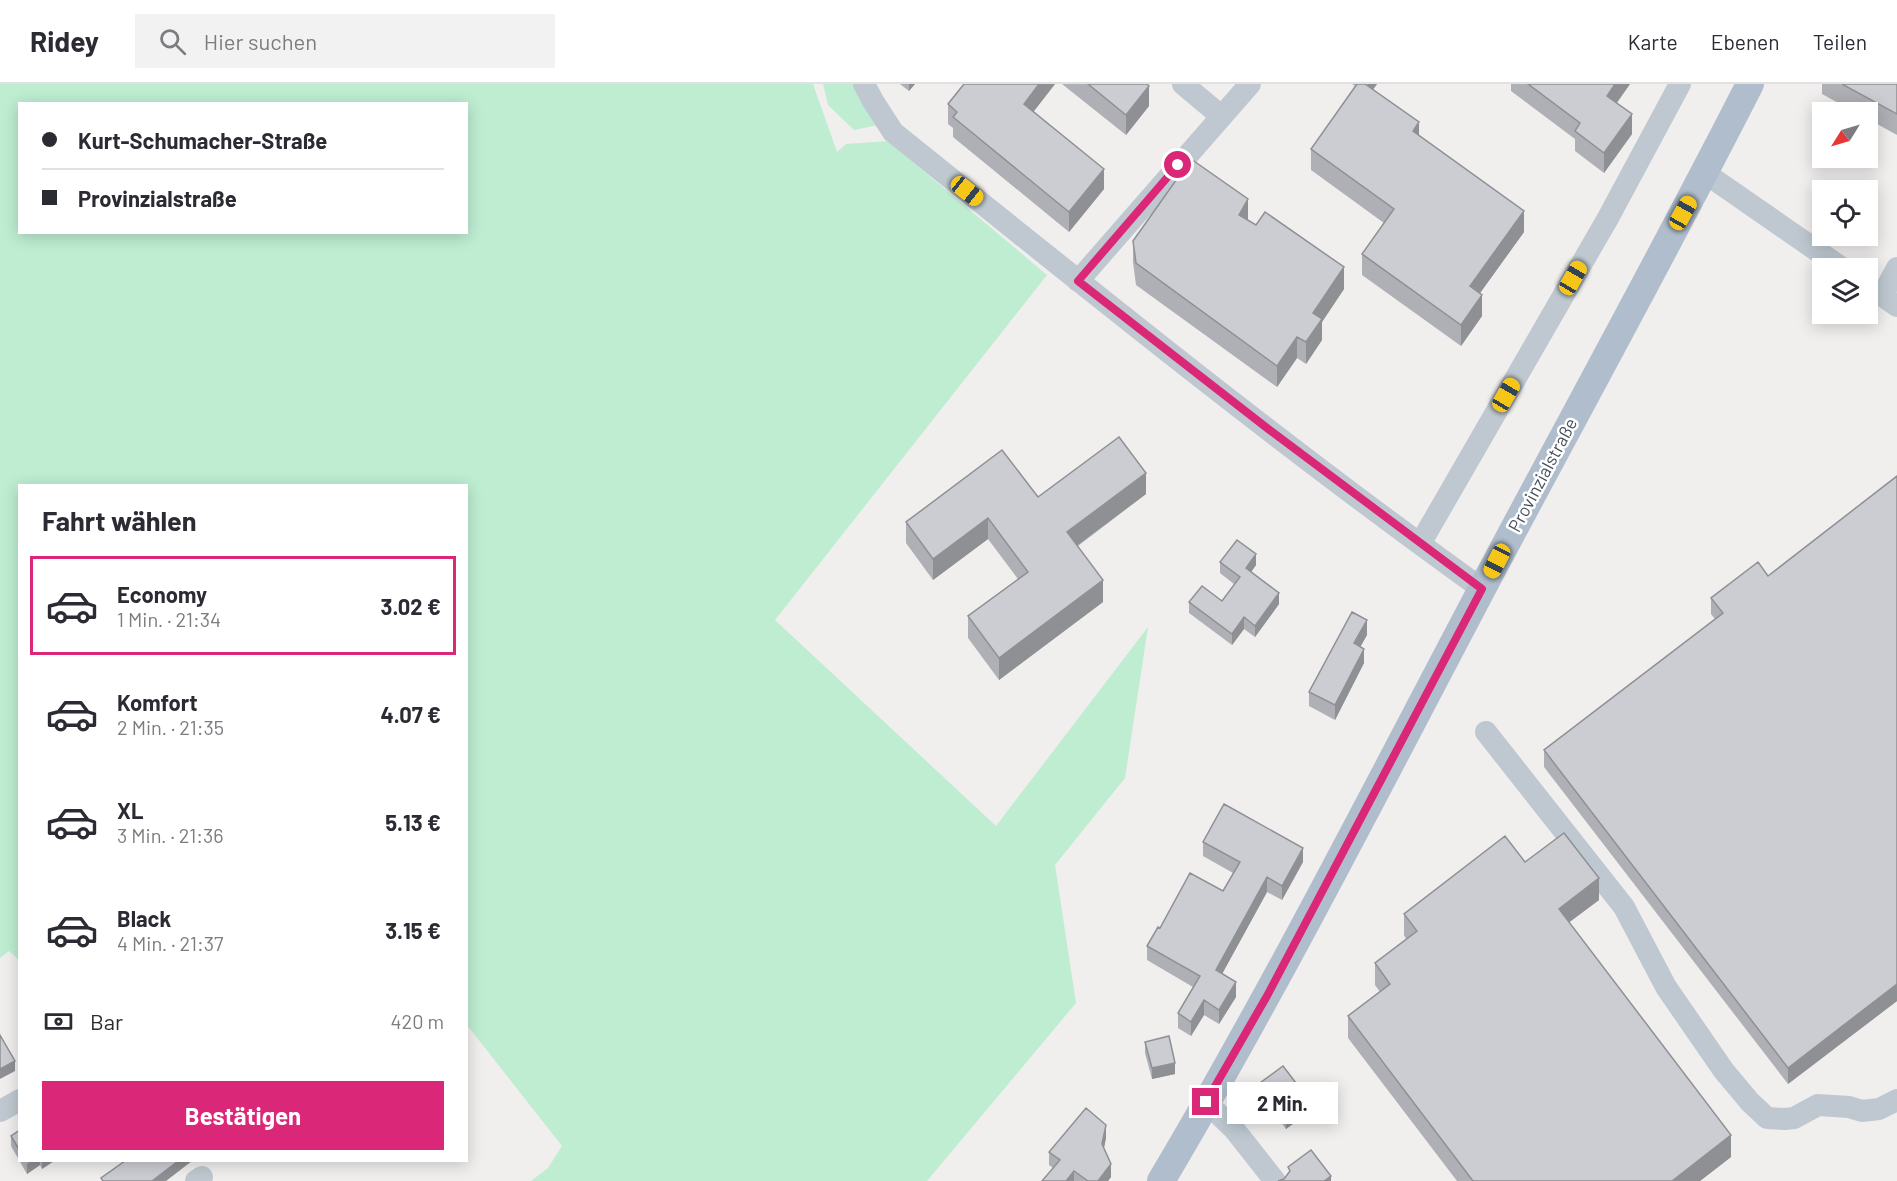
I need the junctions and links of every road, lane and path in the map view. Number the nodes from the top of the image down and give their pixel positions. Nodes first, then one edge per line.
1 (864, 84) edge
2 (1183, 84) edge
3 (1250, 84) edge
4 (1680, 84) edge
5 (1750, 84) edge
6 (1221, 116) junction
7 (1705, 173) junction
8 (1828, 258) edge
9 (1897, 268) edge
10 (1078, 281) junction
11 (1882, 296) edge
12 (1420, 544) junction
13 (1482, 589) junction
14 (1486, 732) dead end
15 (1897, 1100) edge
16 (18, 1101) edge
17 (1206, 1102) junction
18 (0, 1111) edge
19 (1161, 1181) edge
20 (1275, 1181) edge

1 - 10 street
2 - 6 street
3 - 6 street
4 - 12 street
5 - 7 main road, Provinzialstraße
6 - 10 street
7 - 8 street
7 - 13 main road, Provinzialstraße
9 - 11 street
10 - 12 street
12 - 13 street
13 - 17 main road, Provinzialstraße
14 - 15 street
16 - 18 street
17 - 19 main road, Provinzialstraße
17 - 20 street

